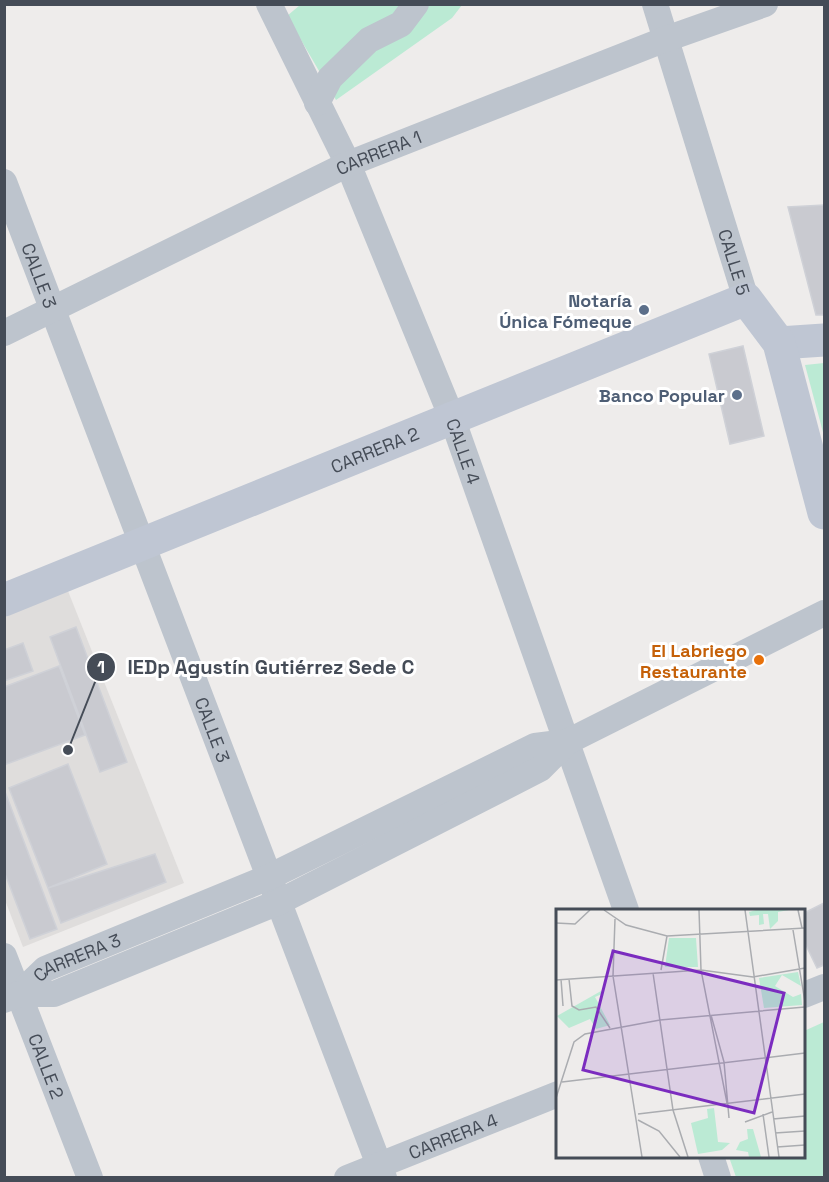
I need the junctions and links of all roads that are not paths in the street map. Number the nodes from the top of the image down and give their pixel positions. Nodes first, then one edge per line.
1 (269, 4) edge
2 (416, 4) edge
3 (655, 4) edge
4 (765, 4) edge
5 (666, 39) junction
6 (317, 103) junction
7 (348, 164) junction
8 (4, 182) edge
9 (746, 299) junction
10 (53, 310) junction
11 (4, 333) edge
12 (825, 340) edge
13 (779, 344) junction
14 (452, 418) junction
15 (825, 513) edge
16 (142, 544) junction
17 (4, 600) edge
18 (825, 613) edge
19 (567, 742) junction
20 (269, 877) junction
21 (279, 902) junction
22 (626, 909) edge
23 (4, 956) edge
24 (825, 987) edge
25 (805, 995) edge
26 (12, 997) edge
27 (556, 1095) edge
28 (712, 1158) edge
29 (382, 1171) edge
30 (90, 1178) edge
31 (347, 1178) edge
32 (718, 1178) edge

1 - 6 street, CALLE 4
2 - 6 street
3 - 5 street, CALLE 5
4 - 5 street, CARRERA 1
5 - 7 street, CARRERA 1
5 - 9 street, CALLE 5
6 - 7 street, CALLE 4
7 - 10 street, CARRERA 1
7 - 14 street, CALLE 4
8 - 10 street, CALLE 3
9 - 13 street, CALLE 5
9 - 14 street, CARRERA 2
10 - 11 street, CARRERA 1
10 - 16 street, CALLE 3
12 - 13 street
13 - 15 street, CALLE 5
14 - 16 street, CARRERA 2
14 - 19 street, CALLE 4
16 - 17 street, CARRERA 2
16 - 20 street, CALLE 3
18 - 19 street, CARRERA 3
19 - 20 street, CARRERA 3
19 - 21 street, CARRERA 3
19 - 22 street, CALLE 4
20 - 21 street, CALLE 3
20 - 26 street, CARRERA 3
21 - 26 street, CARRERA 3
21 - 29 street, CALLE 3
23 - 26 street, CALLE 2
24 - 25 street
26 - 30 street, CALLE 2
27 - 29 street, CARRERA 4
28 - 32 street
29 - 31 street, CARRERA 4

